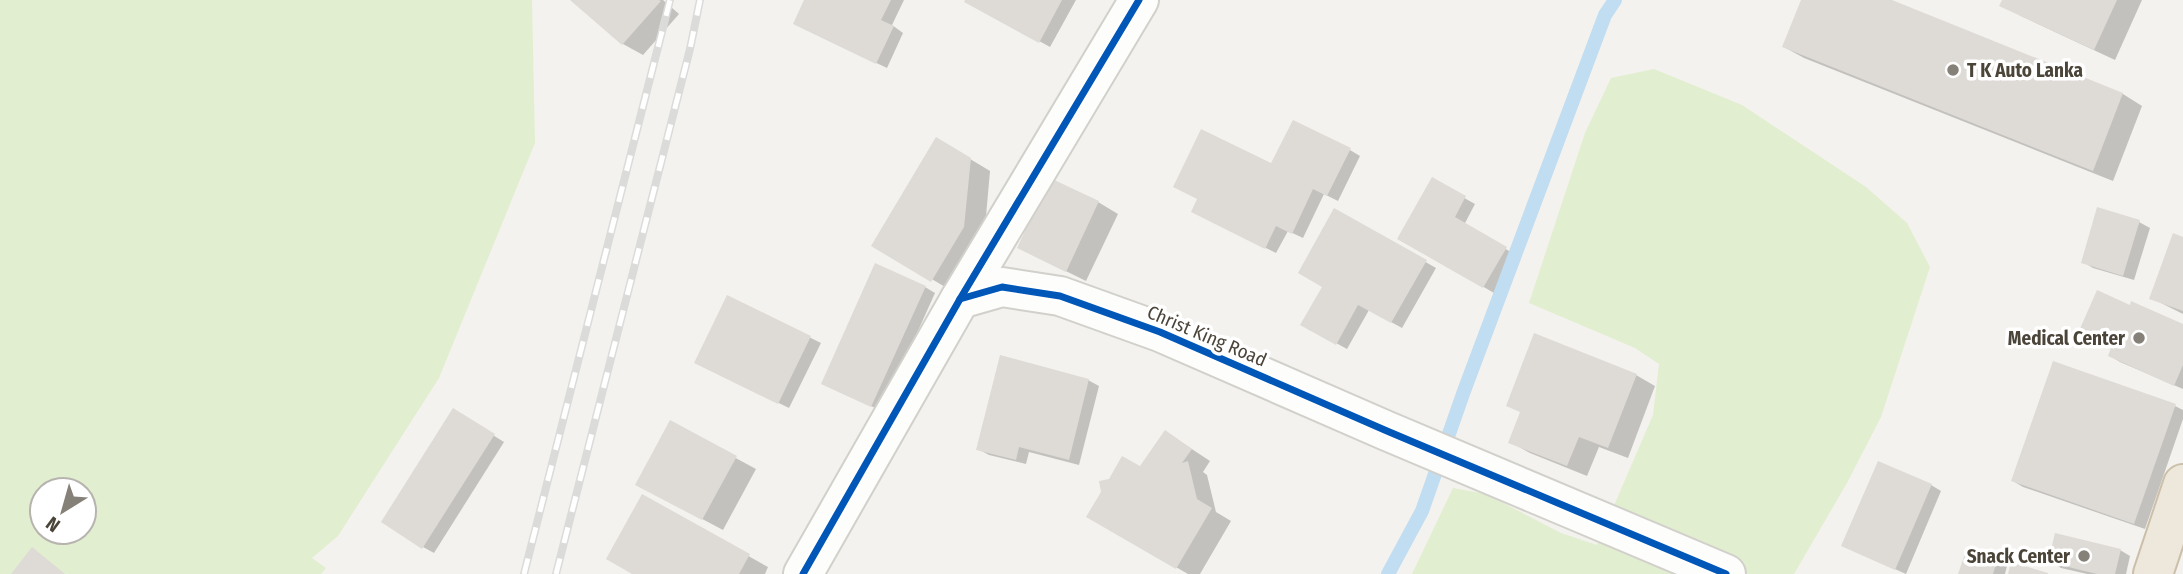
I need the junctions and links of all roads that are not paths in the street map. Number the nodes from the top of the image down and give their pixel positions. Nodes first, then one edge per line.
1 (1139, 0) edge
2 (960, 299) junction
3 (2183, 484) edge
4 (803, 574) edge
5 (1727, 574) edge
6 (2153, 574) edge

1 - 2 street
2 - 4 street
2 - 5 street, Christ King Road
3 - 6 highway

